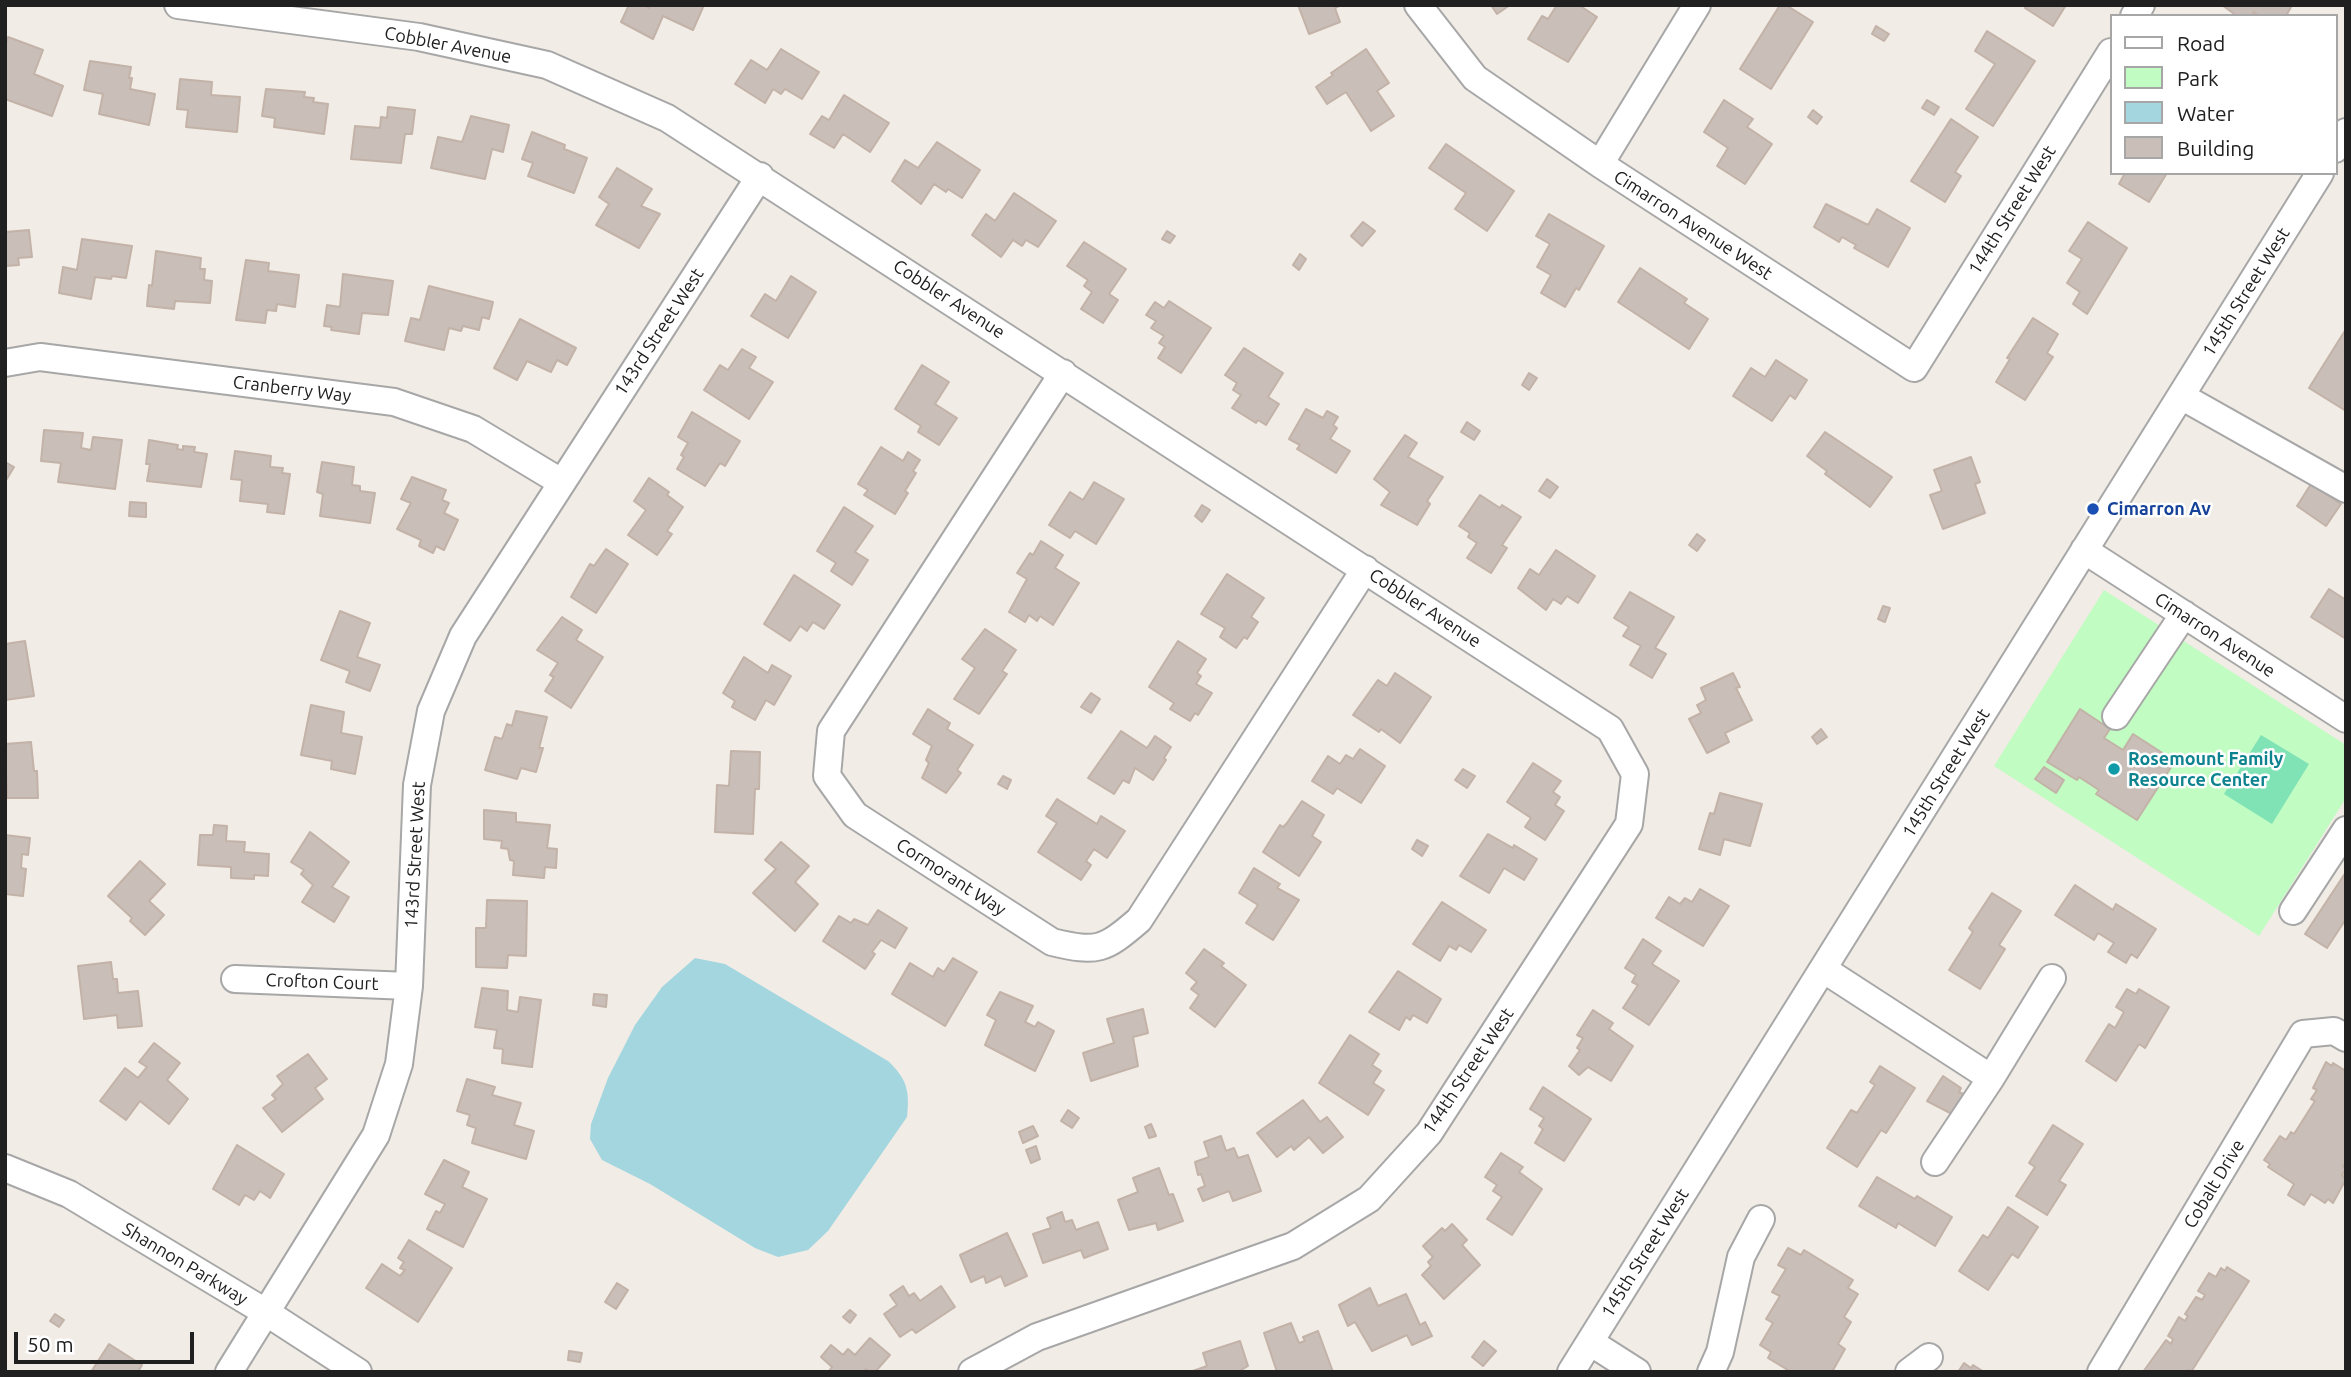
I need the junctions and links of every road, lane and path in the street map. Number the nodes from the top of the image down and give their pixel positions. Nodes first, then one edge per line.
1 (178, 5) edge
2 (1418, 5) edge
3 (1697, 5) edge
4 (2110, 54) edge
5 (1600, 164) junction
6 (2319, 175) edge
7 (760, 177) junction
8 (5, 363) edge
9 (1914, 368) joint
10 (1063, 373) junction
11 (2181, 396) junction
12 (561, 482) junction
13 (2346, 489) edge
14 (2084, 550) junction
15 (1365, 569) junction
16 (2183, 614) junction
17 (2116, 716) dead end
18 (2346, 719) edge
19 (1635, 774) joint
20 (2346, 831) edge
21 (2293, 911) dead end
22 (1823, 969) junction
23 (2052, 978) dead end
24 (235, 979) dead end
25 (409, 986) junction
26 (2346, 1038) edge
27 (1991, 1078) junction
28 (1935, 1162) dead end
29 (5, 1168) edge
30 (1760, 1219) dead end
31 (267, 1313) junction
32 (1590, 1342) junction
33 (976, 1370) edge
34 (229, 1372) edge
35 (358, 1372) edge
36 (1571, 1372) edge
37 (1637, 1372) edge
38 (1711, 1372) edge
39 (2101, 1372) edge

1 - 7 street, Cobbler Avenue
2 - 5 street, Cimarron Avenue West
3 - 5 street
4 - 9 street, 144th Street West
5 - 9 street, Cimarron Avenue West
6 - 11 street, 145th Street West
7 - 10 street, Cobbler Avenue
7 - 12 street, 143rd Street West
8 - 12 street, Cranberry Way
10 - 15 street, Cobbler Avenue
10 - 15 street, Cormorant Way
11 - 13 street
11 - 14 street, 145th Street West
12 - 25 street, 143rd Street West
14 - 16 street, Cimarron Avenue
14 - 22 street, 145th Street West
15 - 19 street, Cobbler Avenue
16 - 17 street
16 - 18 street, Cimarron Avenue
19 - 33 street, 144th Street West
20 - 21 street
22 - 27 street
22 - 32 street, 145th Street West
23 - 27 street
24 - 25 street, Crofton Court
25 - 31 street, 143rd Street West
26 - 39 street, Cobalt Drive
27 - 28 street
29 - 31 street, Shannon Parkway
30 - 38 street
31 - 34 street, 143rd Street West
31 - 35 street, Shannon Parkway
32 - 36 street, 145th Street West
32 - 37 street

